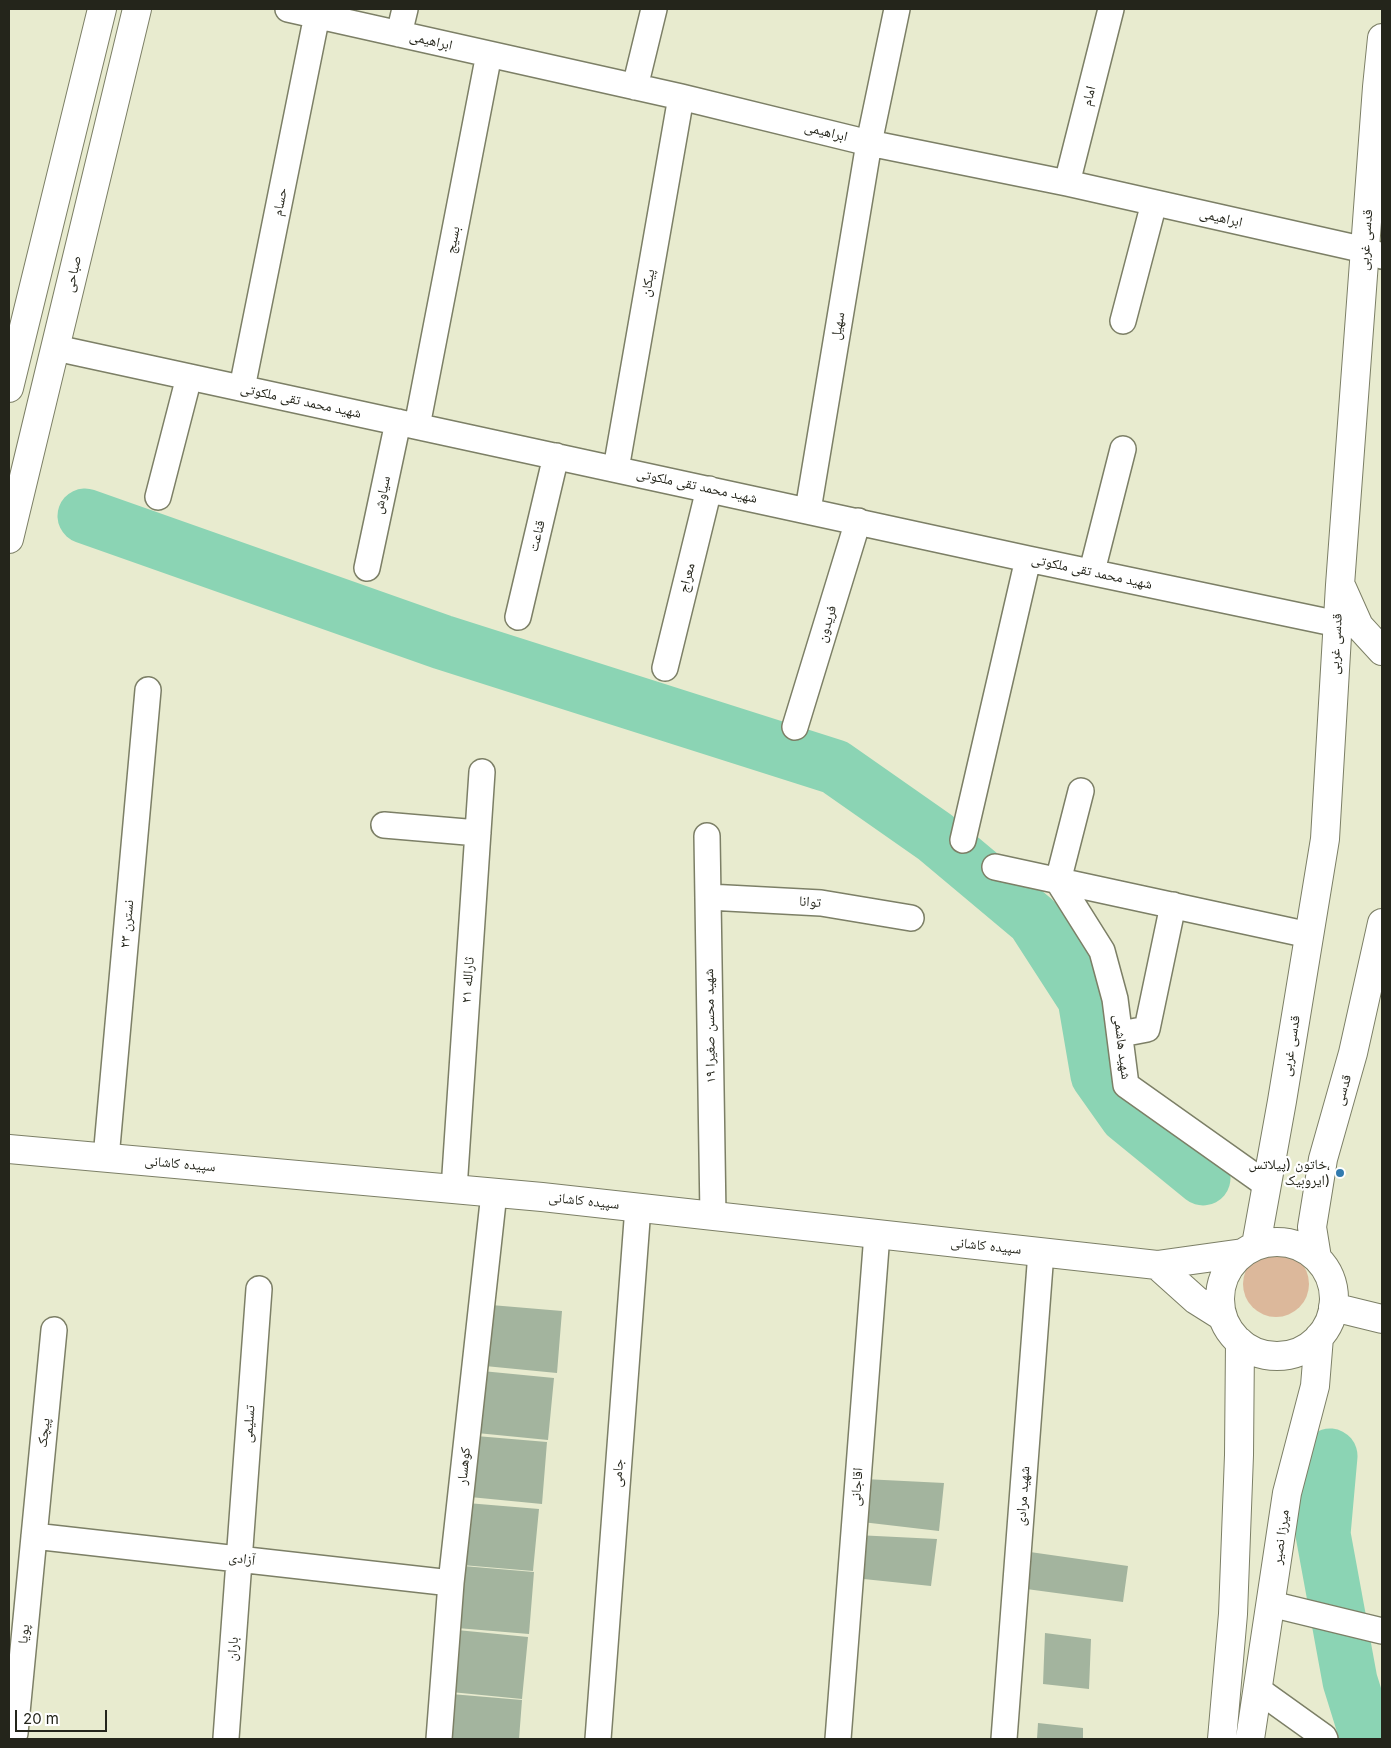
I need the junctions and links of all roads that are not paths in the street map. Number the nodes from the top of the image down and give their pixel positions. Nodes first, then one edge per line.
1 (102, 9) edge
2 (137, 9) edge
3 (288, 9) edge
4 (406, 9) edge
5 (654, 9) edge
6 (897, 9) edge
7 (1111, 9) edge
8 (317, 15) junction
9 (399, 34) junction
10 (1382, 38) edge
11 (489, 54) junction
12 (635, 87) junction
13 (681, 97) junction
14 (869, 143) junction
15 (1067, 184) junction
16 (1154, 203) junction
17 (1373, 253) edge
18 (1123, 321) dead end
19 (56, 348) junction
20 (189, 377) junction
21 (9, 388) edge
22 (242, 388) junction
23 (408, 424) junction
24 (1124, 449) dead end
25 (556, 456) junction
26 (616, 469) junction
27 (709, 489) junction
28 (158, 498) dead end
29 (808, 510) junction
30 (858, 521) junction
31 (9, 539) edge
32 (1028, 559) junction
33 (367, 568) dead end
34 (1092, 571) junction
35 (1340, 585) junction
36 (518, 617) dead end
37 (1338, 624) junction
38 (1382, 651) edge
39 (665, 668) dead end
40 (148, 690) dead end
41 (795, 727) dead end
42 (482, 772) dead end
43 (1081, 791) dead end
44 (384, 825) dead end
45 (478, 833) junction
46 (707, 836) dead end
47 (963, 840) dead end
48 (995, 867) dead end
49 (1058, 881) junction
50 (708, 897) junction
51 (1173, 905) junction
52 (911, 918) dead end
53 (1382, 923) edge
54 (1309, 934) junction
55 (1121, 1034) junction
56 (9, 1149) edge
57 (106, 1158) junction
58 (1267, 1186) junction
59 (454, 1189) junction
60 (494, 1193) junction
61 (638, 1208) junction
62 (713, 1216) junction
63 (876, 1234) junction
64 (1249, 1249) junction
65 (1041, 1252) junction
66 (1317, 1258) junction
67 (1157, 1265) junction
68 (259, 1289) dead end
69 (1334, 1307) junction
70 (1223, 1317) junction
71 (1382, 1319) edge
72 (54, 1330) dead end
73 (1320, 1337) junction
74 (1240, 1342) junction
75 (34, 1536) junction
76 (240, 1559) junction
77 (451, 1584) junction
78 (1269, 1616) junction
79 (1232, 1624) junction
80 (1378, 1630) edge
81 (1257, 1689) junction
82 (15, 1733) dead end
83 (226, 1738) edge
84 (439, 1739) edge
85 (598, 1739) edge
86 (838, 1739) edge
87 (1004, 1739) edge
88 (1222, 1739) edge
89 (1250, 1739) edge
90 (1325, 1739) edge

1 - 21 street
2 - 19 street, صباحی
3 - 8 street, ابراهیمی
4 - 9 street
5 - 12 street
6 - 14 street, سهیل
7 - 15 street, امام
8 - 9 street, ابراهیمی
8 - 22 street, حسام
9 - 11 street, ابراهیمی
10 - 17 street, قدسی غربی
11 - 12 street, ابراهیمی
11 - 23 street, بسیج
12 - 13 street, ابراهیمی
13 - 14 street, ابراهیمی
13 - 26 street, پیکان
14 - 15 street, ابراهیمی
14 - 29 street, سهیل
15 - 16 street, ابراهیمی
16 - 17 street, ابراهیمی
16 - 18 street
17 - 35 street, قدسی غربی
19 - 20 street, شهید محمد تقی ملکوتی
19 - 31 street, صباحی
20 - 22 street, شهید محمد تقی ملکوتی
20 - 28 street
22 - 23 street, شهید محمد تقی ملکوتی
23 - 25 street, شهید محمد تقی ملکوتی
23 - 33 street, سیاوش
24 - 34 street
25 - 26 street, شهید محمد تقی ملکوتی
25 - 36 street, قناعت
26 - 27 street, شهید محمد تقی ملکوتی
27 - 29 street, شهید محمد تقی ملکوتی
27 - 39 street, معراج
29 - 30 street, شهید محمد تقی ملکوتی
30 - 32 street, شهید محمد تقی ملکوتی
30 - 41 street, فریدون
32 - 34 street, شهید محمد تقی ملکوتی
32 - 47 street
34 - 37 street, شهید محمد تقی ملکوتی
35 - 37 street, قدسی غربی
35 - 38 street
37 - 54 street, قدسی غربی
40 - 57 street, نسترن ۲۳
42 - 45 street, ثارالله ۲۱
43 - 49 street
44 - 45 street
45 - 59 street, ثارالله ۲۱
46 - 50 street, شهید محسن صغیرا ۱۹
48 - 49 street
49 - 51 street
49 - 55 street, شهید هاشمی
50 - 52 street, توانا
50 - 62 street, شهید محسن صغیرا ۱۹
51 - 54 street
51 - 55 street
53 - 66 street, قدسی
54 - 58 street, قدسی غربی
55 - 58 street, شهید هاشمی
56 - 57 street, سپیده کاشانی
57 - 59 street, سپیده کاشانی
58 - 64 street, قدسی غربی
59 - 60 street, سپیده کاشانی
60 - 61 street, سپیده کاشانی
60 - 77 street, کوهسار
61 - 62 street, سپیده کاشانی
61 - 85 street, جامی
62 - 63 street, سپیده کاشانی
63 - 65 street, سپیده کاشانی
63 - 86 street, اقاجانی
64 - 66 street
64 - 67 street, سپیده کاشانی
64 - 70 street
65 - 67 street, سپیده کاشانی
65 - 87 street, شهید مرادی
66 - 69 street
67 - 70 street
68 - 76 street, تسلیمی
69 - 71 street
69 - 73 street
70 - 74 street
72 - 75 street, پیچک
73 - 74 street
73 - 78 street, میرزا نصیر
74 - 79 street
75 - 76 street, آزادی
75 - 82 street, پویا
76 - 77 street, آزادی
76 - 83 street, باران
77 - 84 street, کوهسار
78 - 79 street
78 - 80 street
78 - 81 street, میرزا نصیر
79 - 88 street
81 - 89 street, میرزا نصیر
81 - 90 street

